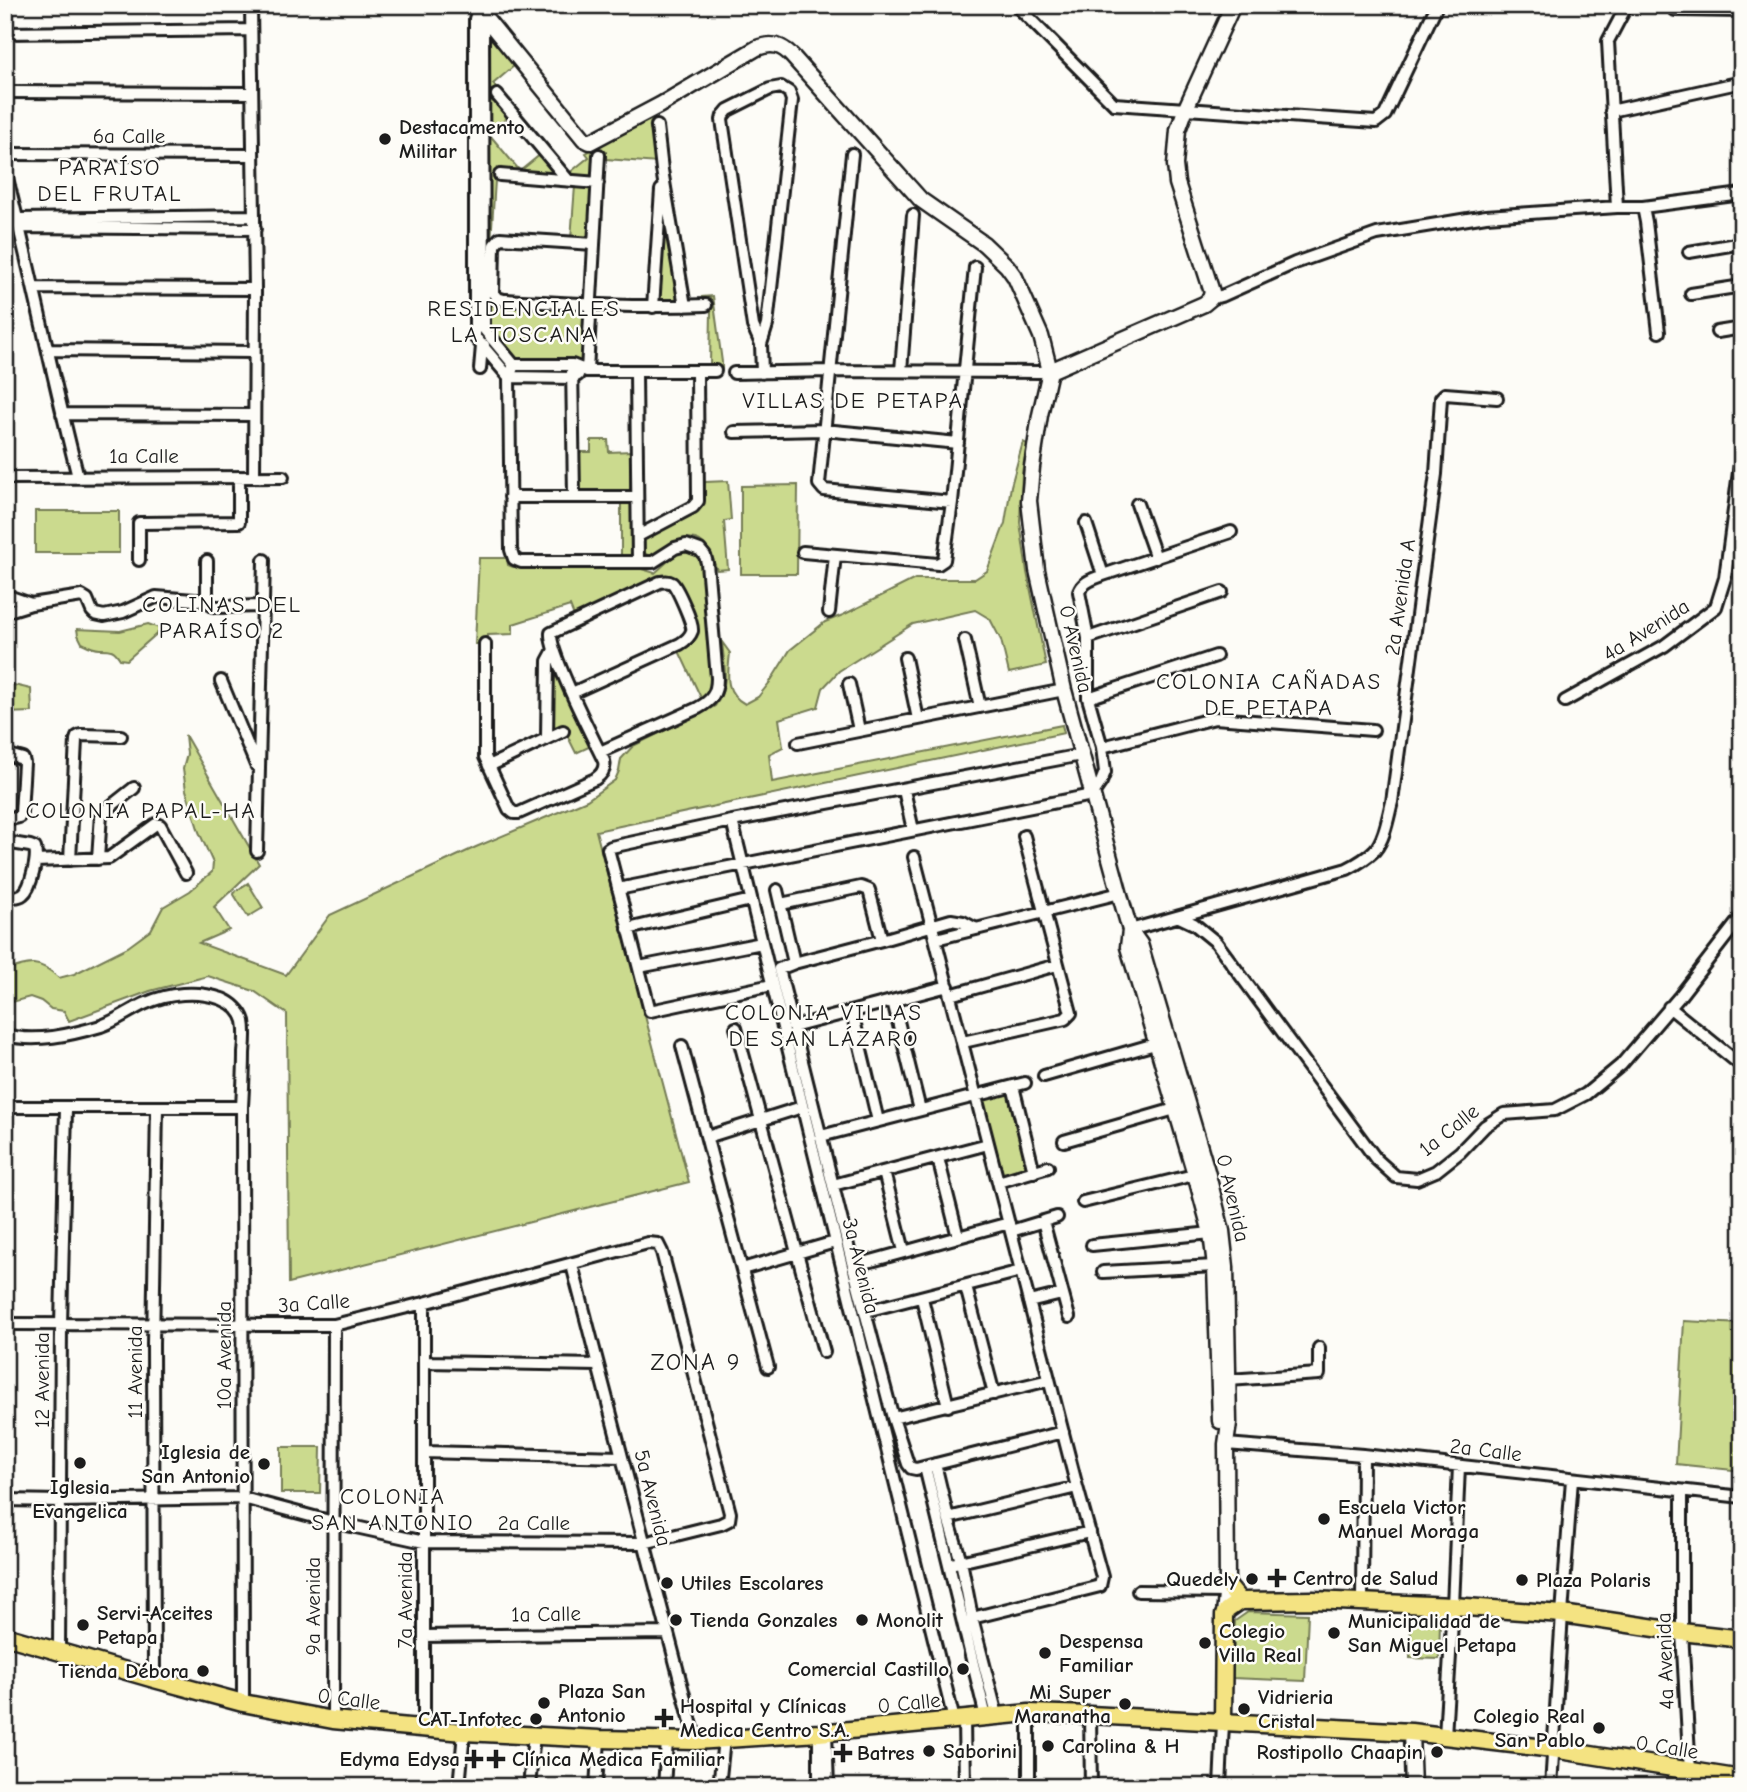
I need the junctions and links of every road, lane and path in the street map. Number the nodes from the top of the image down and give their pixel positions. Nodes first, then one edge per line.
1 (251, 5) edge
2 (1233, 5) edge
3 (1437, 5) edge
4 (1627, 5) edge
5 (1021, 7) edge
6 (1675, 10) dead end
7 (480, 11) edge
8 (1742, 11) edge
9 (251, 30) junction
10 (5, 33) edge
11 (1742, 82) edge
12 (5, 92) edge
13 (252, 93) junction
14 (497, 95) dead end
15 (1186, 108) junction
16 (1611, 111) junction
17 (657, 126) dead end
18 (5, 154) edge
19 (852, 154) dead end
20 (252, 155) junction
21 (599, 155) dead end
22 (5, 170) edge
23 (662, 170) junction
24 (500, 176) dead end
25 (568, 180) junction
26 (598, 183) junction
27 (1742, 194) edge
28 (1618, 207) junction
29 (1643, 207) junction
30 (913, 215) dead end
31 (254, 216) junction
32 (19, 223) junction
33 (254, 229) junction
34 (1742, 243) edge
35 (594, 244) junction
36 (1689, 252) dead end
37 (975, 267) dead end
38 (1742, 286) edge
39 (34, 288) junction
40 (255, 289) junction
41 (1692, 294) dead end
42 (1210, 299) junction
43 (591, 305) junction
44 (706, 305) dead end
45 (685, 306) junction
46 (653, 307) junction
47 (1742, 328) edge
48 (1659, 332) dead end
49 (1717, 332) dead end
50 (487, 342) junction
51 (761, 344) junction
52 (48, 350) junction
53 (254, 352) junction
54 (514, 365) junction
55 (572, 365) junction
56 (480, 369) dead end
57 (587, 371) junction
58 (831, 371) junction
59 (901, 371) junction
60 (1050, 371) junction
61 (636, 372) junction
62 (697, 372) junction
63 (715, 372) dead end
64 (966, 372) junction
65 (734, 373) dead end
66 (762, 373) junction
67 (509, 377) junction
68 (572, 378) junction
69 (1497, 398) dead end
70 (62, 414) junction
71 (254, 415) junction
72 (824, 430) junction
73 (734, 432) dead end
74 (958, 443) junction
75 (1742, 449) edge
76 (78, 477) junction
77 (239, 477) junction
78 (254, 477) junction
79 (283, 477) dead end
80 (5, 478) edge
81 (574, 496) junction
82 (510, 497) junction
83 (637, 497) junction
84 (952, 502) junction
85 (1137, 504) dead end
86 (1086, 523) dead end
87 (1231, 532) dead end
88 (638, 536) junction
89 (803, 552) dead end
90 (835, 555) junction
91 (1156, 558) junction
92 (139, 560) dead end
93 (207, 561) dead end
94 (264, 561) dead end
95 (638, 562) junction
96 (1103, 575) junction
97 (1222, 592) dead end
98 (5, 596) edge
99 (207, 601) junction
100 (31, 604) junction
101 (262, 606) junction
102 (5, 612) edge
103 (830, 612) dead end
104 (1088, 638) junction
105 (965, 640) dead end
106 (485, 644) dead end
107 (554, 650) junction
108 (1216, 656) dead end
109 (905, 658) dead end
110 (221, 681) dead end
111 (849, 684) dead end
112 (1063, 690) junction
113 (572, 693) junction
114 (1088, 698) junction
115 (1565, 701) dead end
116 (980, 708) junction
117 (918, 719) junction
118 (859, 730) junction
119 (1373, 730) dead end
120 (563, 731) dead end
121 (121, 736) dead end
122 (547, 738) junction
123 (798, 743) dead end
124 (1102, 747) junction
125 (600, 752) junction
126 (5, 754) edge
127 (1081, 755) junction
128 (489, 765) junction
129 (258, 771) junction
130 (134, 788) dead end
131 (904, 790) junction
132 (1092, 795) junction
133 (5, 817) edge
134 (732, 821) junction
135 (913, 830) junction
136 (1024, 836) dead end
137 (5, 842) edge
138 (257, 851) dead end
139 (914, 857) dead end
140 (98, 859) junction
141 (69, 860) junction
142 (36, 861) junction
143 (742, 864) junction
144 (186, 873) dead end
145 (618, 889) junction
146 (777, 890) dead end
147 (1120, 893) junction
148 (5, 896) edge
149 (751, 900) junction
150 (781, 904) junction
151 (1044, 913) junction
152 (1742, 916) edge
153 (1180, 917) junction
154 (932, 926) junction
155 (628, 929) junction
156 (976, 929) junction
157 (1130, 930) junction
158 (936, 939) junction
159 (882, 940) junction
160 (762, 943) junction
161 (794, 963) junction
162 (1057, 965) junction
163 (639, 967) junction
164 (772, 985) junction
165 (949, 991) junction
166 (893, 1001) junction
167 (1670, 1007) junction
168 (852, 1012) junction
169 (793, 1027) junction
170 (736, 1028) dead end
171 (5, 1035) edge
172 (962, 1042) junction
173 (1162, 1042) junction
174 (682, 1045) dead end
175 (1742, 1066) edge
176 (1044, 1076) dead end
177 (1025, 1083) dead end
178 (1013, 1086) junction
179 (976, 1096) junction
180 (5, 1107) edge
181 (157, 1107) junction
182 (242, 1107) junction
183 (802, 1107) junction
184 (66, 1108) junction
185 (1175, 1109) junction
186 (920, 1110) junction
187 (761, 1120) junction
188 (878, 1121) junction
189 (821, 1136) junction
190 (707, 1137) junction
191 (1064, 1140) dead end
192 (988, 1144) junction
193 (938, 1158) junction
194 (1048, 1167) dead end
195 (884, 1172) junction
196 (1034, 1172) junction
197 (1201, 1173) junction
198 (998, 1182) junction
199 (833, 1185) junction
200 (1083, 1202) dead end
201 (1057, 1217) dead end
202 (1043, 1222) junction
203 (1010, 1227) junction
204 (1211, 1233) junction
205 (958, 1237) junction
206 (835, 1242) junction
207 (1092, 1245) dead end
208 (904, 1251) junction
209 (797, 1253) junction
210 (572, 1265) junction
211 (853, 1266) junction
212 (1214, 1266) junction
213 (742, 1269) junction
214 (1021, 1272) junction
215 (1103, 1272) dead end
216 (966, 1287) junction
217 (1062, 1294) junction
218 (922, 1298) junction
219 (1029, 1302) junction
220 (424, 1303) junction
221 (866, 1311) junction
222 (1069, 1317) dead end
223 (5, 1324) edge
224 (61, 1325) junction
225 (154, 1325) junction
226 (243, 1325) junction
227 (334, 1325) junction
228 (1319, 1348) dead end
229 (824, 1352) dead end
230 (424, 1362) junction
231 (598, 1365) junction
232 (768, 1367) dead end
233 (1049, 1380) junction
234 (1228, 1380) junction
235 (994, 1394) junction
236 (948, 1406) junction
237 (893, 1418) junction
238 (1063, 1432) junction
239 (1226, 1444) junction
240 (424, 1452) junction
241 (1363, 1455) junction
242 (622, 1457) junction
243 (930, 1465) junction
244 (1459, 1466) junction
245 (1572, 1479) junction
246 (1077, 1487) junction
247 (1682, 1491) junction
248 (1742, 1497) edge
249 (243, 1498) junction
250 (153, 1499) junction
251 (5, 1500) edge
252 (61, 1501) junction
253 (948, 1518) junction
254 (729, 1520) joint
255 (333, 1522) junction
256 (1090, 1532) junction
257 (424, 1542) junction
258 (644, 1543) junction
259 (961, 1561) junction
260 (948, 1565) junction
261 (1138, 1591) dead end
262 (1231, 1592) junction
263 (1362, 1603) junction
264 (1453, 1606) junction
265 (1562, 1614) junction
266 (972, 1618) junction
267 (1682, 1632) junction
268 (668, 1633) junction
269 (5, 1636) edge
270 (424, 1636) junction
271 (1742, 1639) edge
272 (60, 1652) junction
273 (154, 1679) junction
274 (243, 1703) junction
275 (1029, 1713) junction
276 (1090, 1715) junction
277 (992, 1716) junction
278 (959, 1719) junction
279 (333, 1720) junction
280 (1223, 1723) junction
281 (424, 1729) junction
282 (464, 1732) junction
283 (1411, 1732) junction
284 (822, 1733) junction
285 (534, 1735) junction
286 (1445, 1736) junction
287 (599, 1739) junction
288 (724, 1739) junction
289 (667, 1741) junction
290 (696, 1741) junction
291 (1553, 1749) junction
292 (1690, 1779) edge
293 (1742, 1779) edge
294 (459, 1787) edge
295 (529, 1787) edge
296 (596, 1787) edge
297 (664, 1787) edge
298 (719, 1787) edge
299 (819, 1787) edge
300 (828, 1787) edge
301 (965, 1787) edge
302 (1029, 1787) edge
303 (1091, 1787) edge
304 (1220, 1787) edge
305 (1413, 1787) edge
306 (1551, 1787) edge

1 - 9 street
2 - 15 main road
3 - 15 street
4 - 16 street
5 - 15 street
6 - 8 street
7 - 50 street
7 - 60 main road
9 - 10 street
9 - 13 street
11 - 16 street
12 - 13 street
13 - 20 street
14 - 25 street
15 - 42 main road
16 - 28 street
17 - 23 street
18 - 20 street, 6a Calle
19 - 58 street
20 - 31 street
21 - 26 street
22 - 32 street
23 - 45 street
23 - 46 street
24 - 25 street
25 - 26 street
26 - 35 street
27 - 29 street
28 - 29 street
28 - 42 street
29 - 48 street
30 - 59 street
31 - 32 street
31 - 33 street
32 - 33 street
32 - 39 street
33 - 40 street
34 - 36 street
35 - 43 street
35 - 43 street
37 - 64 street
38 - 41 street
39 - 40 street
39 - 52 street
40 - 53 street
42 - 60 main road
43 - 46 street
43 - 57 street
44 - 45 street
45 - 46 street
47 - 49 street
50 - 54 street
50 - 56 street
50 - 67 street
51 - 51 street
51 - 66 street
52 - 53 street
52 - 70 street
53 - 71 street
54 - 55 street
54 - 67 street
55 - 57 street
55 - 68 street
57 - 61 street
57 - 68 street
58 - 59 street
58 - 66 street
58 - 72 street
59 - 64 street
60 - 64 street
60 - 112 main road, 0 Avenida
61 - 62 street
61 - 83 street
62 - 63 street
62 - 88 street
64 - 74 street
65 - 66 street
67 - 68 street
67 - 82 street
68 - 81 street
69 - 153 street, 2a Avenida A
70 - 71 street
70 - 76 street
71 - 78 street
72 - 73 street
72 - 74 street
72 - 84 street
74 - 84 street
75 - 115 street, 4a Avenida
76 - 77 street, 1a Calle
76 - 80 street, 1a Calle
77 - 78 street, 1a Calle
77 - 92 street
78 - 79 street, 1a Calle
81 - 82 street
81 - 83 street
82 - 95 street
83 - 88 street
84 - 90 street
85 - 91 street
86 - 96 street
87 - 91 street
88 - 95 street
89 - 90 street
90 - 103 street
91 - 96 street
93 - 99 street
94 - 101 street
95 - 125 street
96 - 104 street
97 - 104 street
98 - 100 street
99 - 100 street
99 - 101 street
100 - 102 street
101 - 129 street
104 - 114 street
105 - 116 street
106 - 128 street
107 - 113 street
107 - 113 street
107 - 122 street
108 - 114 street
109 - 117 street
110 - 129 street
111 - 118 street
112 - 116 street
112 - 127 main road, 0 Avenida
113 - 125 street
114 - 124 street
116 - 117 street
117 - 118 street
118 - 123 street
119 - 124 street
120 - 122 street
121 - 141 street
122 - 128 street
124 - 132 street
125 - 128 street
126 - 133 street
127 - 131 street
127 - 132 main road, 0 Avenida
129 - 138 street
130 - 140 street
131 - 134 street
131 - 135 street
132 - 135 street
132 - 147 main road, 0 Avenida
134 - 143 street, 3a Avenida
134 - 145 street
135 - 143 street
136 - 151 street
137 - 142 street
139 - 154 street
140 - 141 street
140 - 144 street
141 - 142 street
142 - 148 street
143 - 145 street
143 - 149 street, 3a Avenida
145 - 155 street
146 - 150 street
147 - 151 street
147 - 157 main road, 0 Avenida
149 - 155 street
149 - 160 street, 3a Avenida
150 - 159 street
150 - 161 street
151 - 156 street
151 - 162 street
152 - 167 street, 1a Calle
153 - 157 street, 2a Avenida A
153 - 167 street, 1a Calle
154 - 156 street
154 - 158 street
154 - 159 street
155 - 163 street
156 - 158 street
157 - 173 main road, 0 Avenida
158 - 165 street
159 - 161 street
160 - 163 street
160 - 164 street, 3a Avenida
161 - 169 street
162 - 165 street
162 - 172 street
163 - 164 street
164 - 183 street, 3a Avenida
165 - 166 street
165 - 172 street
166 - 168 street
166 - 186 street
167 - 175 street
168 - 169 street
168 - 188 street
169 - 189 street
170 - 187 street
171 - 182 street, 10a Avenida
172 - 179 street
173 - 176 street
173 - 185 main road, 0 Avenida
173 - 197 main road, 0 Avenida
174 - 190 street
177 - 178 street
178 - 179 street
178 - 196 street
179 - 186 street
179 - 192 street
180 - 184 street
181 - 182 street
181 - 184 street
181 - 225 street, 11 Avenida
182 - 226 street, 10a Avenida
183 - 187 street
183 - 206 street, 3a Avenida
184 - 224 street, 12 Avenida
185 - 191 street
185 - 197 main road, 0 Avenida
186 - 188 street
187 - 190 street
187 - 209 street
188 - 189 street
189 - 199 street
190 - 213 street
192 - 193 street
192 - 198 street
193 - 195 street
193 - 205 street
194 - 196 street
195 - 199 street
195 - 208 street
196 - 198 street
197 - 200 street
197 - 204 main road, 0 Avenida
197 - 234 main road, 0 Avenida
198 - 203 street
199 - 211 street
201 - 202 street
202 - 203 street
202 - 217 street
203 - 205 street
203 - 214 street
204 - 207 street
204 - 212 main road, 0 Avenida
205 - 208 street
206 - 209 street
206 - 278 street, 3a Avenida
208 - 211 street
209 - 213 street
209 - 229 street
210 - 220 street, 3a Calle
210 - 231 street, 5a Avenida
210 - 254 street, 3a Calle
211 - 221 street
212 - 215 street
212 - 239 main road, 0 Avenida
213 - 232 street
214 - 216 street
214 - 219 street
216 - 218 street
216 - 235 street
217 - 219 street
217 - 222 street
218 - 221 street
218 - 236 street
219 - 233 street
220 - 227 street, 3a Calle
220 - 230 street, 7a Avenida
221 - 237 street
223 - 224 street, 3a Calle
224 - 225 street, 3a Calle
224 - 252 street, 12 Avenida
225 - 226 street, 3a Calle
225 - 250 street, 11 Avenida
226 - 227 street, 3a Calle
226 - 249 street, 10a Avenida
227 - 255 street, 9a Avenida
228 - 234 street
230 - 231 street
230 - 240 street, 7a Avenida
231 - 242 street, 5a Avenida
233 - 235 street
233 - 238 street
234 - 239 main road, 0 Avenida
235 - 236 street
236 - 237 street
237 - 243 street
238 - 243 street
238 - 246 street
239 - 241 street, 2a Calle
239 - 262 main road, 0 Avenida
240 - 242 street
240 - 257 street, 7a Avenida
241 - 244 street, 2a Calle
241 - 263 street
242 - 258 street, 5a Avenida
243 - 253 street
243 - 260 street
244 - 245 street, 2a Calle
244 - 264 street
245 - 247 street, 2a Calle
245 - 265 street
246 - 253 street
246 - 256 street
247 - 248 street, 2a Calle
247 - 267 street, 4a Avenida
249 - 250 street, 2a Calle
249 - 255 street, 2a Calle
249 - 274 street, 10a Avenida
250 - 252 street, 2a Calle
250 - 273 street, 11 Avenida
251 - 252 street, 2a Calle
252 - 272 street, 12 Avenida
253 - 259 street
254 - 258 street, 2a Calle
255 - 257 street, 2a Calle
255 - 279 street, 9a Avenida
256 - 259 street
256 - 266 street
257 - 258 street, 2a Calle
257 - 270 street, 7a Avenida
258 - 268 street, 5a Avenida
259 - 260 street
259 - 266 street
260 - 277 street
261 - 262 street
262 - 263 main road
262 - 280 main road
263 - 264 main road
264 - 265 main road
264 - 286 street
265 - 267 main road
265 - 291 street
266 - 277 street
267 - 271 main road
267 - 292 street, 4a Avenida
268 - 270 street, 1a Calle
268 - 290 street, 5a Avenida
269 - 272 main road, 0 Calle
270 - 281 street, 7a Avenida
272 - 273 main road, 0 Calle
273 - 274 main road, 0 Calle
274 - 279 main road, 0 Calle
275 - 276 main road, 0 Calle
275 - 277 main road, 0 Calle
275 - 302 street
276 - 280 main road, 0 Calle
276 - 303 street
277 - 278 main road, 0 Calle
278 - 284 main road, 0 Calle
278 - 301 street, 3a Avenida
279 - 281 main road, 0 Calle
280 - 283 main road, 0 Calle
280 - 304 street
281 - 282 main road, 0 Calle
282 - 285 main road, 0 Calle
282 - 294 street
283 - 286 main road, 0 Calle
283 - 305 main road
284 - 288 main road, 0 Calle
284 - 299 street
284 - 300 street
285 - 287 main road, 0 Calle
285 - 295 street
286 - 291 main road, 0 Calle
287 - 289 main road, 0 Calle
287 - 296 street
288 - 290 main road, 0 Calle
288 - 298 street
289 - 290 main road, 0 Calle
289 - 297 street
291 - 292 main road, 0 Calle
291 - 306 street
292 - 293 main road, 0 Calle

